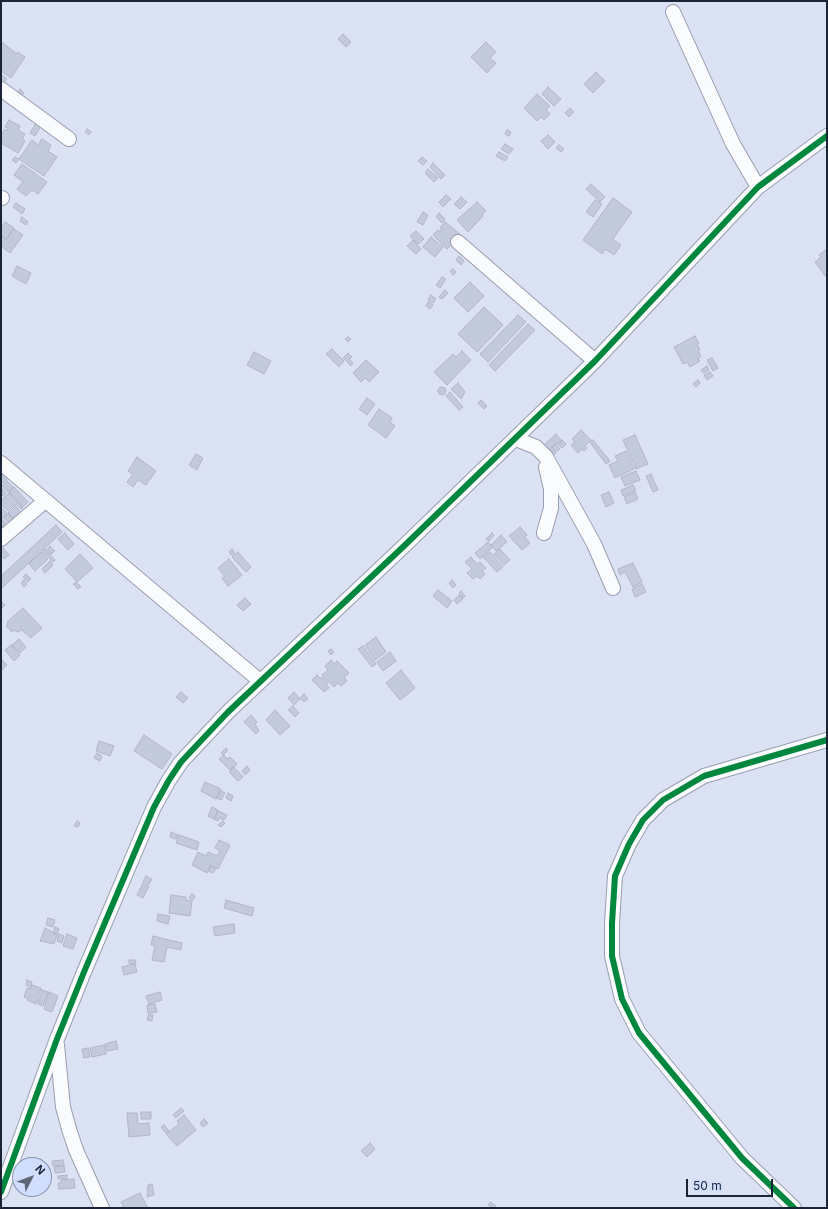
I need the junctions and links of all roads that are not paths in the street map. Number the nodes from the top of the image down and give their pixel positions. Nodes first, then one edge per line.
1 (673, 12) dead end
2 (1, 88) edge
3 (827, 136) edge
4 (68, 138) dead end
5 (758, 187) junction
6 (458, 242) dead end
7 (595, 361) junction
8 (516, 439) junction
9 (536, 448) junction
10 (1, 463) edge
11 (45, 501) junction
12 (544, 533) dead end
13 (1, 539) edge
14 (613, 588) dead end
15 (260, 682) junction
16 (827, 740) edge
17 (57, 1039) junction
18 (1, 1192) edge
19 (102, 1208) edge
20 (794, 1208) edge

1 - 5 street
2 - 4 street
3 - 5 street
5 - 7 street
6 - 7 street
7 - 8 street
8 - 9 street
8 - 15 street
9 - 12 street
9 - 14 street
10 - 11 street
11 - 13 street
11 - 15 street
15 - 17 street
16 - 20 street
17 - 18 street
17 - 19 street

